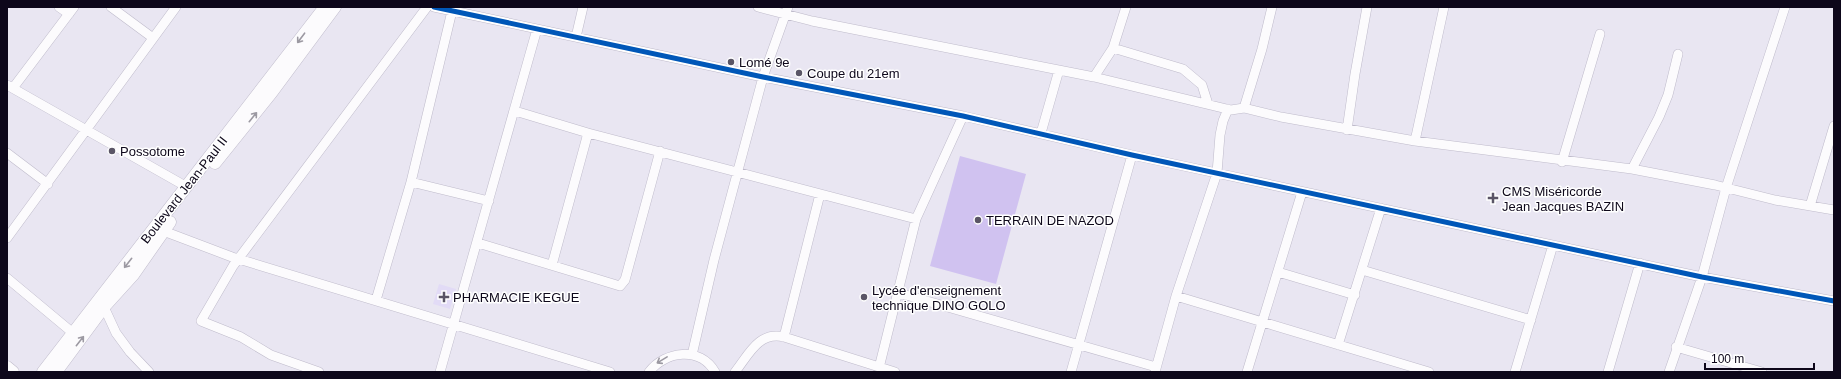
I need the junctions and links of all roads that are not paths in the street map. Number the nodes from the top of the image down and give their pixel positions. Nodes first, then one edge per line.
1 (59, 7) edge
2 (111, 7) edge
3 (176, 7) edge
4 (325, 7) edge
5 (335, 7) edge
6 (427, 7) edge
7 (434, 7) edge
8 (583, 7) edge
9 (758, 7) edge
10 (1126, 7) edge
11 (1272, 7) edge
12 (1367, 7) edge
13 (1444, 7) edge
14 (1785, 7) edge
15 (72, 11) edge
16 (452, 11) junction
17 (787, 11) edge
18 (537, 29) junction
19 (1600, 34) dead end
20 (576, 37) junction
21 (153, 38) junction
22 (1113, 48) junction
23 (1678, 54) dead end
24 (1059, 70) junction
25 (763, 77) junction
26 (1094, 77) junction
27 (10, 87) edge
28 (1208, 104) junction
29 (1244, 108) junction
30 (1229, 109) junction
31 (515, 110) junction
32 (962, 116) junction
33 (1834, 126) edge
34 (86, 130) junction
35 (1347, 130) junction
36 (588, 133) junction
37 (1041, 133) junction
38 (1415, 141) junction
39 (660, 151) junction
40 (7, 154) edge
41 (1132, 155) junction
42 (1562, 162) junction
43 (1632, 169) junction
44 (738, 172) junction
45 (1217, 173) junction
46 (411, 182) junction
47 (48, 184) junction
48 (187, 187) junction
49 (1726, 188) junction
50 (1302, 192) junction
51 (820, 194) junction
52 (490, 201) junction
53 (1810, 206) junction
54 (1381, 208) junction
55 (1834, 210) edge
56 (916, 220) junction
57 (159, 230) junction
58 (7, 238) edge
59 (478, 243) junction
60 (1553, 245) junction
61 (239, 258) junction
62 (1640, 264) junction
63 (552, 265) junction
64 (1362, 270) junction
65 (1278, 272) junction
66 (1702, 277) junction
67 (7, 278) edge
68 (899, 293) junction
69 (1355, 295) junction
70 (1176, 296) junction
71 (376, 300) junction
72 (1834, 301) edge
73 (104, 307) junction
74 (1531, 320) junction
75 (1262, 322) junction
76 (453, 324) junction
77 (74, 333) junction
78 (784, 337) junction
79 (1338, 345) junction
80 (1080, 346) junction
81 (1676, 347) junction
82 (692, 355) junction
83 (7, 367) edge
84 (879, 370) edge
85 (1156, 370) edge
86 (1424, 371) edge
87 (13, 372) edge
88 (43, 372) edge
89 (56, 372) edge
90 (149, 372) edge
91 (319, 372) edge
92 (440, 372) edge
93 (610, 372) edge
94 (649, 372) edge
95 (715, 372) edge
96 (735, 372) edge
97 (895, 372) edge
98 (1071, 372) edge
99 (1247, 372) edge
100 (1515, 372) edge
101 (1608, 372) edge
102 (1669, 372) edge
103 (1762, 372) edge

1 - 15 street
2 - 21 street
3 - 21 street
4 -> 48 main road, Boulevard Jean-Paul II
57 -> 5 main road, Boulevard Jean-Paul II
6 - 61 street
7 - 16 street
8 - 20 street
9 - 17 street
10 - 22 street
11 - 29 street
12 - 35 street
13 - 38 street
14 - 49 street
15 - 27 street
16 - 18 street
16 - 46 street
17 - 24 street
17 - 25 street
18 - 20 street
18 - 31 street
19 - 42 street
20 - 25 street
21 - 34 street
22 - 26 street
22 - 28 street
23 - 43 street
24 - 26 street
24 - 37 street
25 - 32 street
25 - 44 street
26 - 28 street
27 - 34 street
28 - 30 street
29 - 30 street
29 - 35 street
30 - 45 street
31 - 36 street
31 - 52 street
32 - 37 street
32 - 56 street
33 - 53 street
34 - 47 street
34 - 48 street
35 - 38 street
36 - 39 street
36 - 63 street
37 - 41 street
38 - 42 street
39 - 44 street
39 - 63 street
40 - 47 street
41 - 45 street
41 - 80 street
42 - 43 street
43 - 49 street
44 - 51 street
44 - 82 street
45 - 50 street
45 - 70 street
46 - 52 street
46 - 71 street
47 - 58 street
48 - 57 main road, Boulevard Jean-Paul II
49 - 53 street
49 - 66 street
50 - 54 street
50 - 65 street
51 - 56 street
51 - 78 street
52 - 59 street
53 - 55 street
54 - 60 street
54 - 64 street
56 - 68 street
57 - 61 street
57 - 73 main road, Boulevard Jean-Paul II
57 -> 77 main road, Boulevard Jean-Paul II
59 - 63 street
59 - 76 street
60 - 62 street
60 - 74 street
61 - 71 street
61 - 91 street
62 - 66 street
62 - 101 street
64 - 69 street
64 - 74 street
65 - 69 street
65 - 75 street
66 - 72 street
66 - 81 street
67 - 77 street
68 - 80 street
68 - 84 street
69 - 79 street
70 - 75 street
70 - 85 street
71 - 76 street
89 -> 73 main road, Boulevard Jean-Paul II
73 - 90 street
74 - 100 street
75 - 79 street
75 - 99 street
76 - 92 street
76 - 93 street
77 - 88 main road, Boulevard Jean-Paul II
78 - 84 street
78 - 96 street
79 - 86 street
80 - 85 street
80 - 98 street
81 - 102 street
81 - 103 street
82 -> 94 street
82 - 95 street
83 - 87 main road
84 - 97 street

